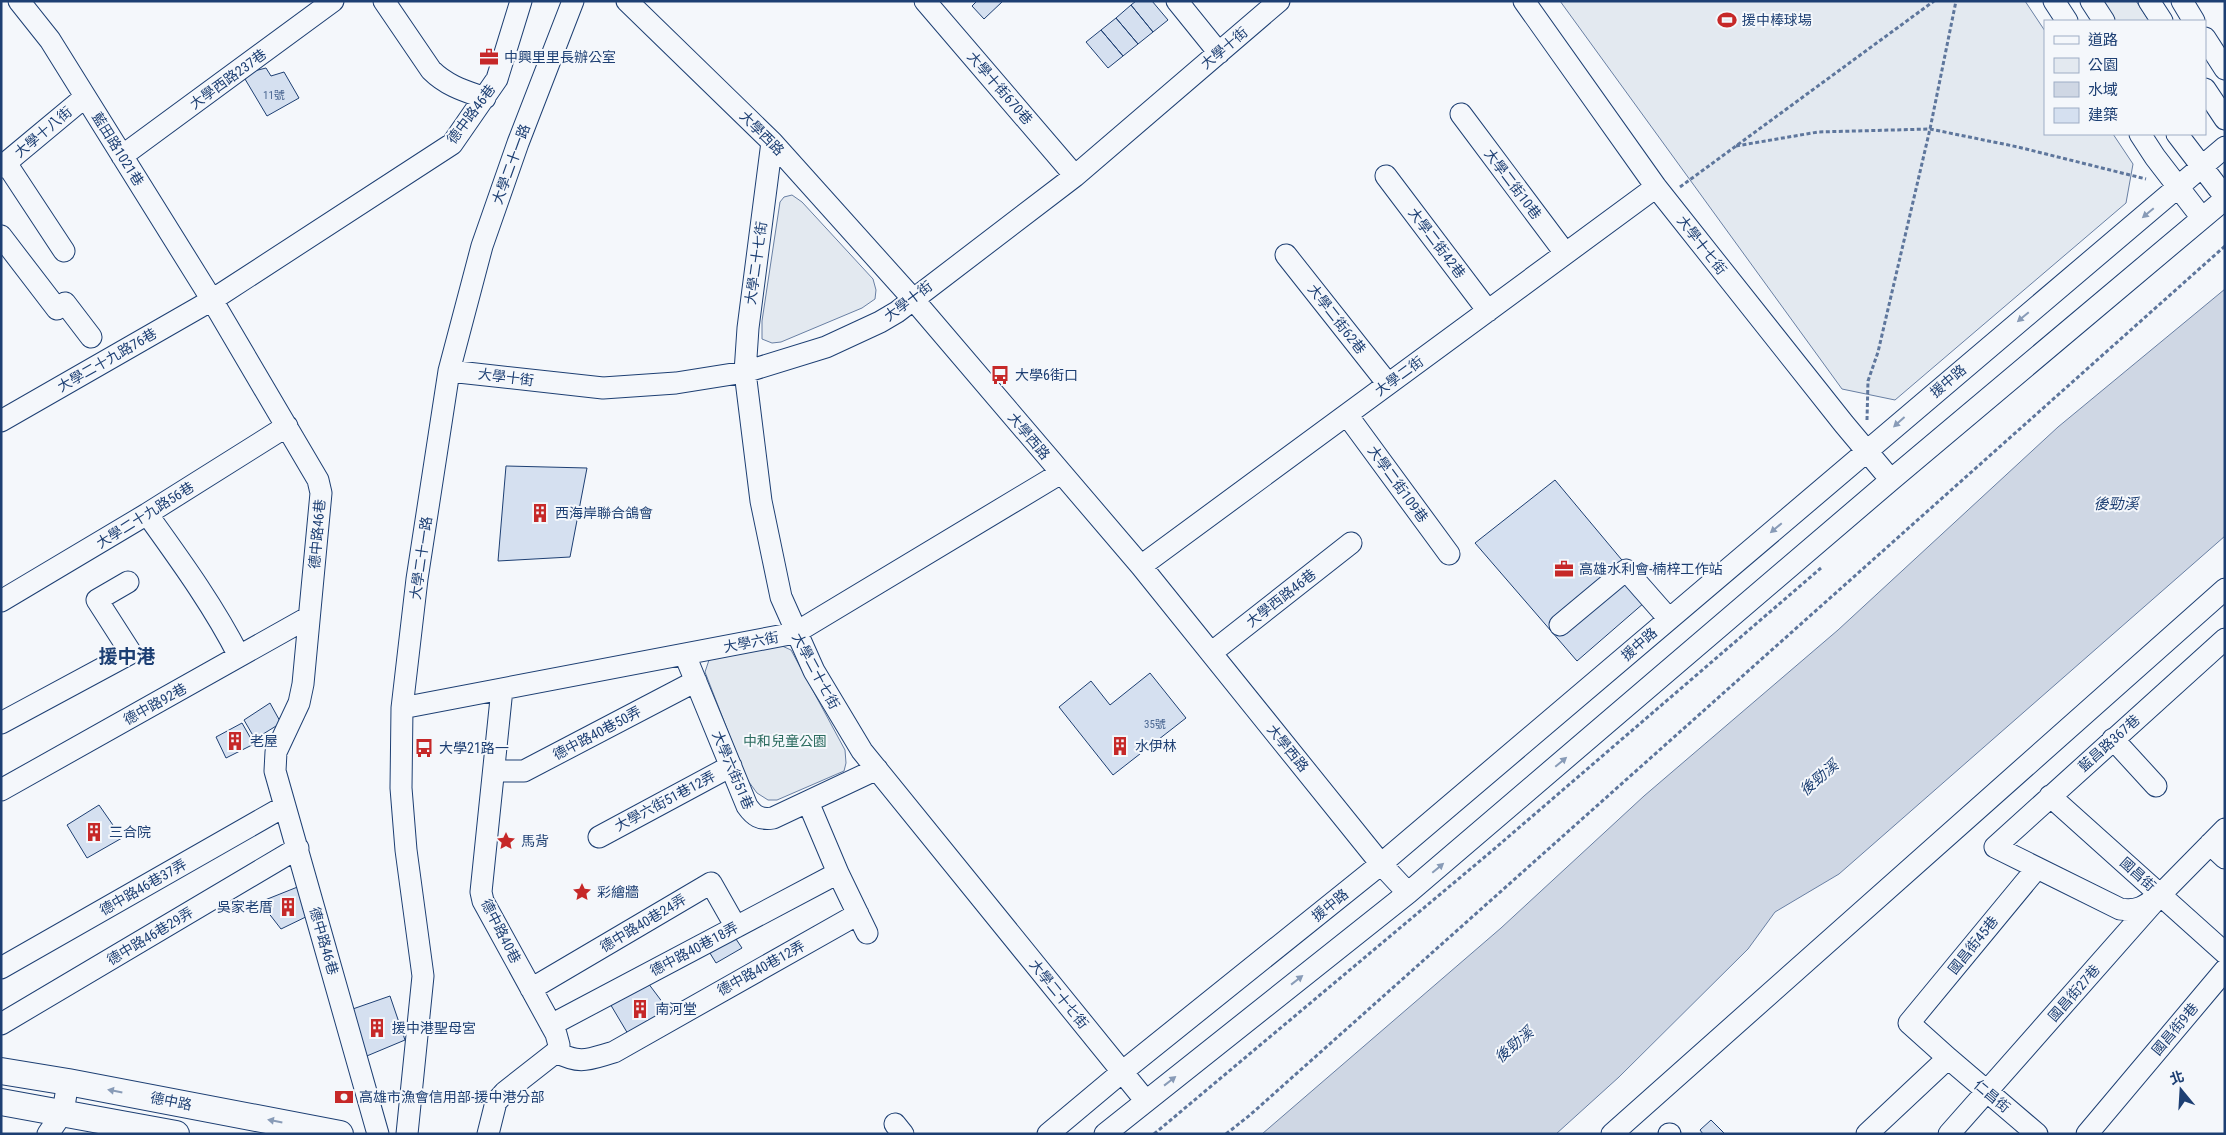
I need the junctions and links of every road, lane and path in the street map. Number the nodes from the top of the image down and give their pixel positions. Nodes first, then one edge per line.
1 (19, 1) edge
2 (333, 1) edge
3 (384, 1) edge
4 (521, 1) edge
5 (573, 1) edge
6 (627, 1) edge
7 (925, 1) edge
8 (1177, 1) edge
9 (1279, 1) edge
10 (1524, 1) edge
11 (1934, 1) edge
12 (1956, 1) edge
13 (2054, 1) edge
14 (2091, 1) edge
15 (2149, 1) edge
16 (2182, 1) edge
17 (2066, 20) edge
18 (2103, 20) edge
19 (2161, 20) edge
20 (2193, 20) edge
21 (2206, 40) edge
22 (1219, 53) junction
23 (2225, 69) edge
24 (2206, 91) edge
25 (86, 97) junction
26 (485, 98) junction
27 (1461, 114) dead end
28 (2225, 119) edge
29 (1930, 129) junction
30 (2141, 135) edge
31 (2178, 135) edge
32 (772, 142) junction
33 (1736, 146) junction
34 (2225, 147) edge
35 (122, 156) junction
36 (4, 165) edge
37 (2202, 166) junction
38 (1075, 176) junction
39 (1386, 176) dead end
40 (2178, 187) junction
41 (1661, 192) junction
42 (2225, 198) edge
43 (2202, 218) junction
44 (1, 236) edge
45 (2225, 246) edge
46 (64, 251) dead end
47 (1565, 254) junction
48 (1286, 255) dead end
49 (913, 299) junction
50 (212, 300) junction
51 (1488, 311) junction
52 (90, 337) dead end
53 (449, 371) junction
54 (745, 372) junction
55 (1388, 384) junction
56 (1347, 415) junction
57 (1, 421) edge
58 (287, 426) junction
59 (1866, 451) junction
60 (1061, 473) junction
61 (1891, 480) junction
62 (147, 514) junction
63 (1351, 543) dead end
64 (1449, 554) dead end
65 (1141, 566) junction
66 (128, 582) dead end
67 (2225, 589) edge
68 (1, 601) edge
69 (309, 617) junction
70 (1669, 619) junction
71 (1560, 625) dead end
72 (795, 633) junction
73 (2225, 639) edge
74 (1212, 653) junction
75 (685, 655) junction
76 (239, 656) junction
77 (696, 681) junction
78 (502, 690) junction
79 (402, 708) junction
80 (1, 723) edge
81 (2113, 740) junction
82 (731, 766) junction
83 (877, 769) junction
84 (495, 771) junction
85 (2156, 786) dead end
86 (1, 790) edge
87 (2050, 796) junction
88 (808, 802) junction
89 (285, 806) junction
90 (2225, 829) edge
91 (599, 837) dead end
92 (298, 848) junction
93 (2217, 851) edge
94 (1381, 864) junction
95 (2037, 868) junction
96 (838, 873) junction
97 (1408, 893) junction
98 (2161, 894) junction
99 (858, 914) junction
100 (736, 927) junction
101 (867, 933) dead end
102 (2225, 953) edge
103 (1, 968) edge
104 (2225, 970) edge
105 (531, 989) junction
106 (1910, 1023) joint
107 (1, 1024) edge
108 (551, 1025) junction
109 (556, 1052) junction
110 (1948, 1058) junction
111 (1, 1071) edge
112 (1122, 1072) junction
113 (68, 1082) junction
114 (1987, 1092) junction
115 (1145, 1100) junction
116 (1, 1102) edge
117 (63, 1112) junction
118 (48, 1134) edge
119 (176, 1134) edge
120 (340, 1134) edge
121 (378, 1134) edge
122 (407, 1134) edge
123 (488, 1134) edge
124 (1048, 1134) edge
125 (1105, 1134) edge
126 (1226, 1134) edge
127 (1612, 1134) edge
128 (1867, 1134) edge
129 (1949, 1134) edge
130 (2037, 1134) edge
131 (2087, 1134) edge

1 - 25 street, 藍田路1021巷
2 - 35 street, 大學西路237巷
3 - 26 street
4 - 26 street, 德中路46巷
5 - 53 street, 大學二十一路
6 - 32 street, 大學西路
7 - 38 street, 大學十街670巷
8 - 22 street
9 - 22 street, 大學十街
10 - 41 street, 大學十七街
11 - 33 path
12 - 29 path
13 - 17 street
14 - 18 street
15 - 19 street
16 - 20 street
21 - 23 street
22 - 38 street, 大學十街
24 - 28 street
25 - 35 street, 藍田路1021巷
25 - 36 street, 大學十八街
26 - 50 street, 德中路46巷
27 - 47 street, 大學二街10巷
29 - 33 path
29 - 40 path
29 - 59 path
30 - 40 street
31 - 37 street
32 - 49 street, 大學西路
32 - 54 street, 大學二十七街
33 - 41 path
34 - 37 street, 援中路
35 - 50 street, 藍田路1021巷
36 - 46 street
37 - 40 street, 援中路
37 - 42 street
38 - 49 street, 大學十街
39 - 51 street, 大學二街42巷
40 - 43 street
40 -> 59 street, 援中路
41 - 47 street, 大學二街
41 - 59 street, 大學十七街
42 - 43 street
43 - 61 street
44 - 52 street
45 - 126 path
47 - 51 street, 大學二街
48 - 55 street, 大學二街62巷
49 - 54 street, 大學十街
49 - 60 street, 大學西路
50 - 57 street, 大學二十九路76巷
50 - 58 street, 德中路46巷
51 - 55 street, 大學二街
53 - 54 street, 大學十街
53 - 79 street, 大學二十一路
54 - 72 street, 大學二十七街
55 - 56 street, 大學二街
56 - 64 street, 大學二街109巷
56 - 65 street, 大學二街
58 - 62 street, 大學二十九路56巷
58 - 69 street, 德中路46巷
59 - 61 street, 大學十七街
59 -> 70 street, 援中路
60 - 65 street, 大學西路
60 - 72 street, 大學六街
97 -> 61 street
62 - 68 street, 大學二十九路56巷
62 - 76 street
63 - 74 street, 大學西路46巷
65 - 74 street, 大學西路
66 - 80 street
67 - 127 street
69 - 76 street, 德中路92巷
69 - 89 street, 德中路46巷
70 - 71 street
70 - 94 street, 援中路
72 - 75 street, 大學六街
72 - 83 street, 大學二十七街
73 - 81 street, 藍昌路367巷
74 - 94 street, 大學西路
75 - 77 street, 大學六街51巷
75 - 78 street, 大學六街
76 - 86 street, 德中路92巷
77 - 82 street, 大學六街51巷
77 - 84 street, 德中路40巷50弄
78 - 79 street, 大學六街
78 - 84 street, 德中路40巷
79 - 122 street, 大學二十一路
81 - 85 street
81 - 87 street, 藍昌路367巷
82 - 88 street, 大學六街51巷
82 - 91 street, 大學六街51巷12弄
83 - 88 street, 大學六街51巷
83 - 112 street, 大學二十七街
84 - 105 street, 德中路40巷
87 - 95 street, 藍昌路367巷
87 - 98 street, 國昌街
88 - 96 street
89 - 92 street, 德中路46巷
89 - 103 street, 德中路46巷37弄
90 - 93 street
92 - 107 street, 德中路46巷29弄
92 - 121 street, 德中路46巷
93 - 98 street
94 - 97 street, 大學西路
94 - 112 street, 援中路
95 - 98 street
95 - 106 street, 國昌街45巷
96 - 99 street
96 - 100 street, 德中路40巷18弄
115 -> 97 street
98 - 102 street, 國昌街
98 - 114 street, 國昌街27巷
99 - 101 street
99 - 109 street, 德中路40巷12弄
100 - 105 street, 德中路40巷24弄
100 - 108 street, 德中路40巷18弄
104 - 131 street, 國昌街9巷
105 - 108 street, 德中路40巷
106 - 110 street, 仁昌街
108 - 109 street, 德中路40巷
109 - 123 street
110 - 114 street, 仁昌街
110 - 128 street
111 - 113 main road, 德中路
112 - 115 street, 大學二十七街
112 - 124 street, 援中路
113 - 117 street
120 -> 113 main road, 德中路
114 - 129 street, 國昌街27巷
114 - 130 street, 仁昌街
115 - 125 street
116 - 117 main road
117 - 118 street
117 - 119 main road

